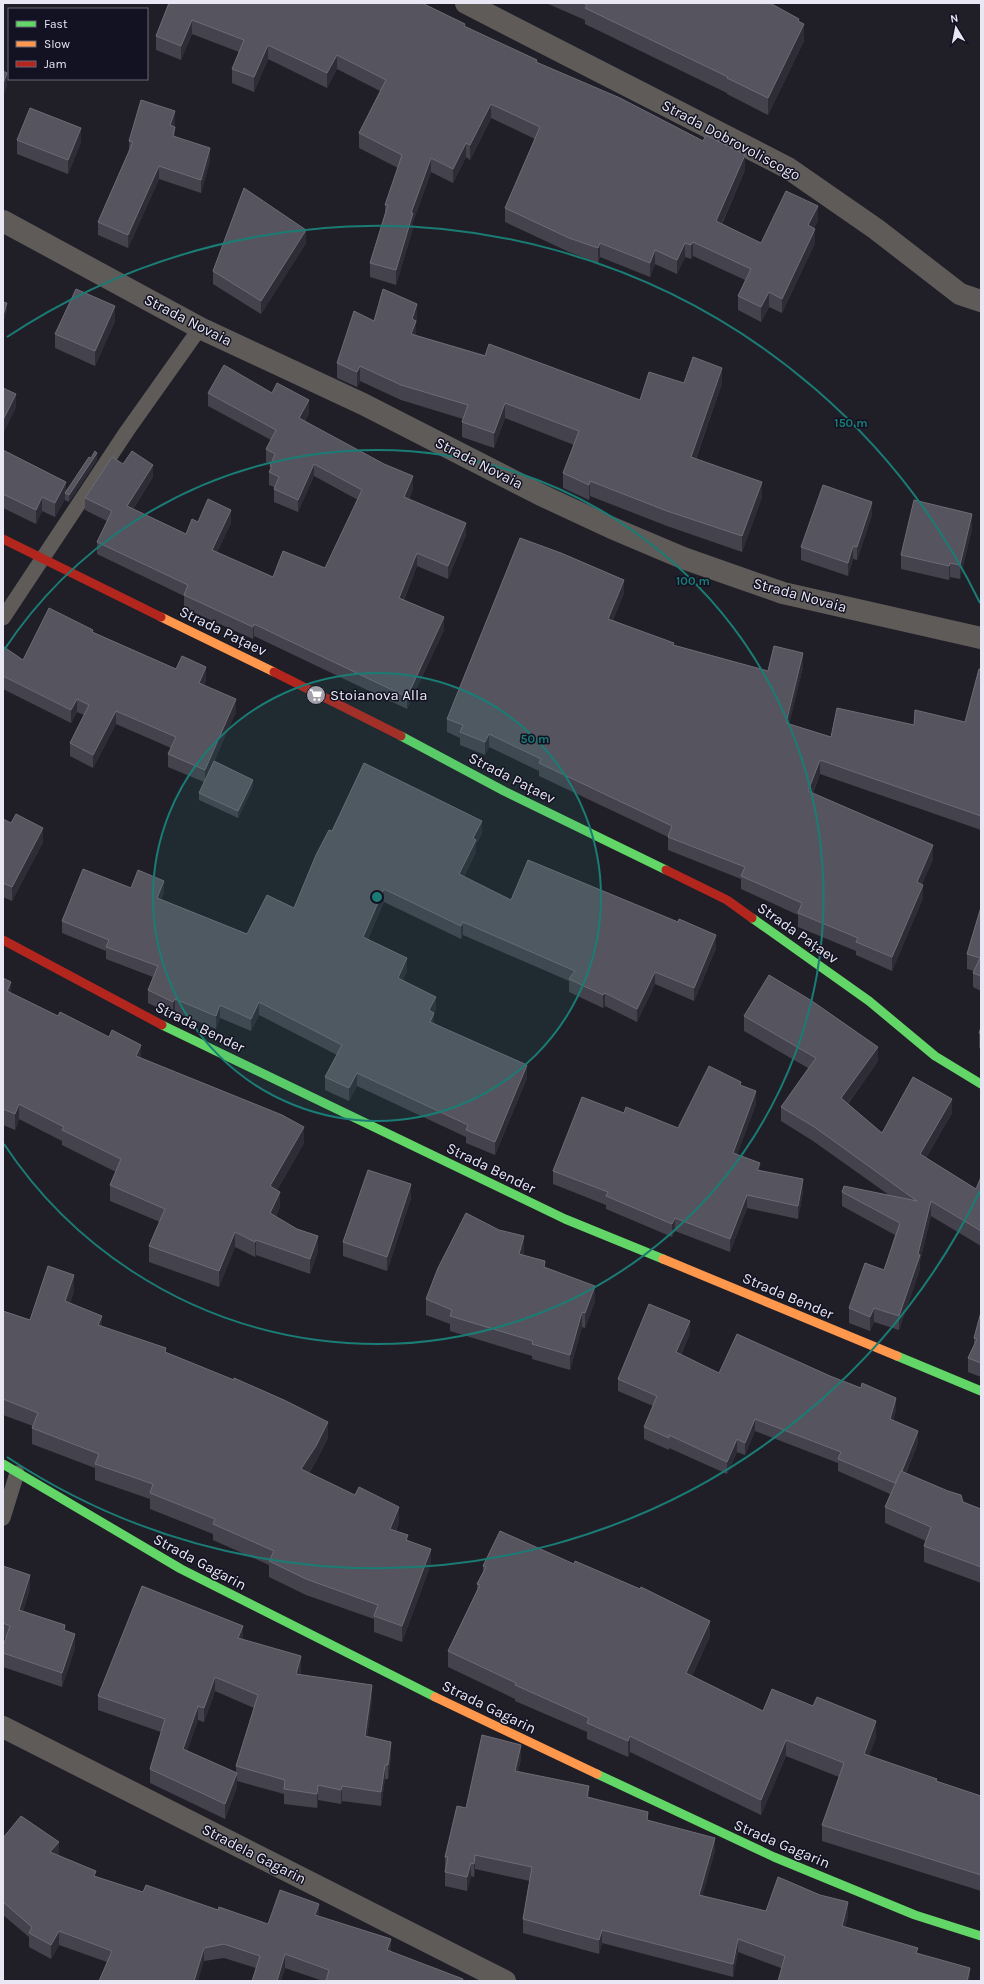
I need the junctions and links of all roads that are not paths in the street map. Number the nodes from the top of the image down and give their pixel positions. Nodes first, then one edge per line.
1 (466, 3) edge
2 (3, 221) edge
3 (981, 301) edge
4 (200, 328) junction
5 (3, 539) edge
6 (42, 557) junction
7 (3, 618) edge
8 (981, 638) edge
9 (3, 940) edge
10 (981, 1084) edge
11 (981, 1391) edge
12 (3, 1464) edge
13 (17, 1473) junction
14 (3, 1518) edge
15 (3, 1727) edge
16 (981, 1936) edge
17 (505, 1981) edge

1 - 3 street, Strada Dobrovoliscogo
2 - 4 street, Strada Novaia
4 - 6 lane
4 - 8 street, Strada Novaia
5 - 6 street, Strada Pațaev
6 - 7 lane
6 - 10 street, Strada Pațaev
9 - 11 street, Strada Bender
12 - 13 street, Strada Gagarin
13 - 14 lane
13 - 16 street, Strada Gagarin
15 - 17 street, Stradela Gagarin

